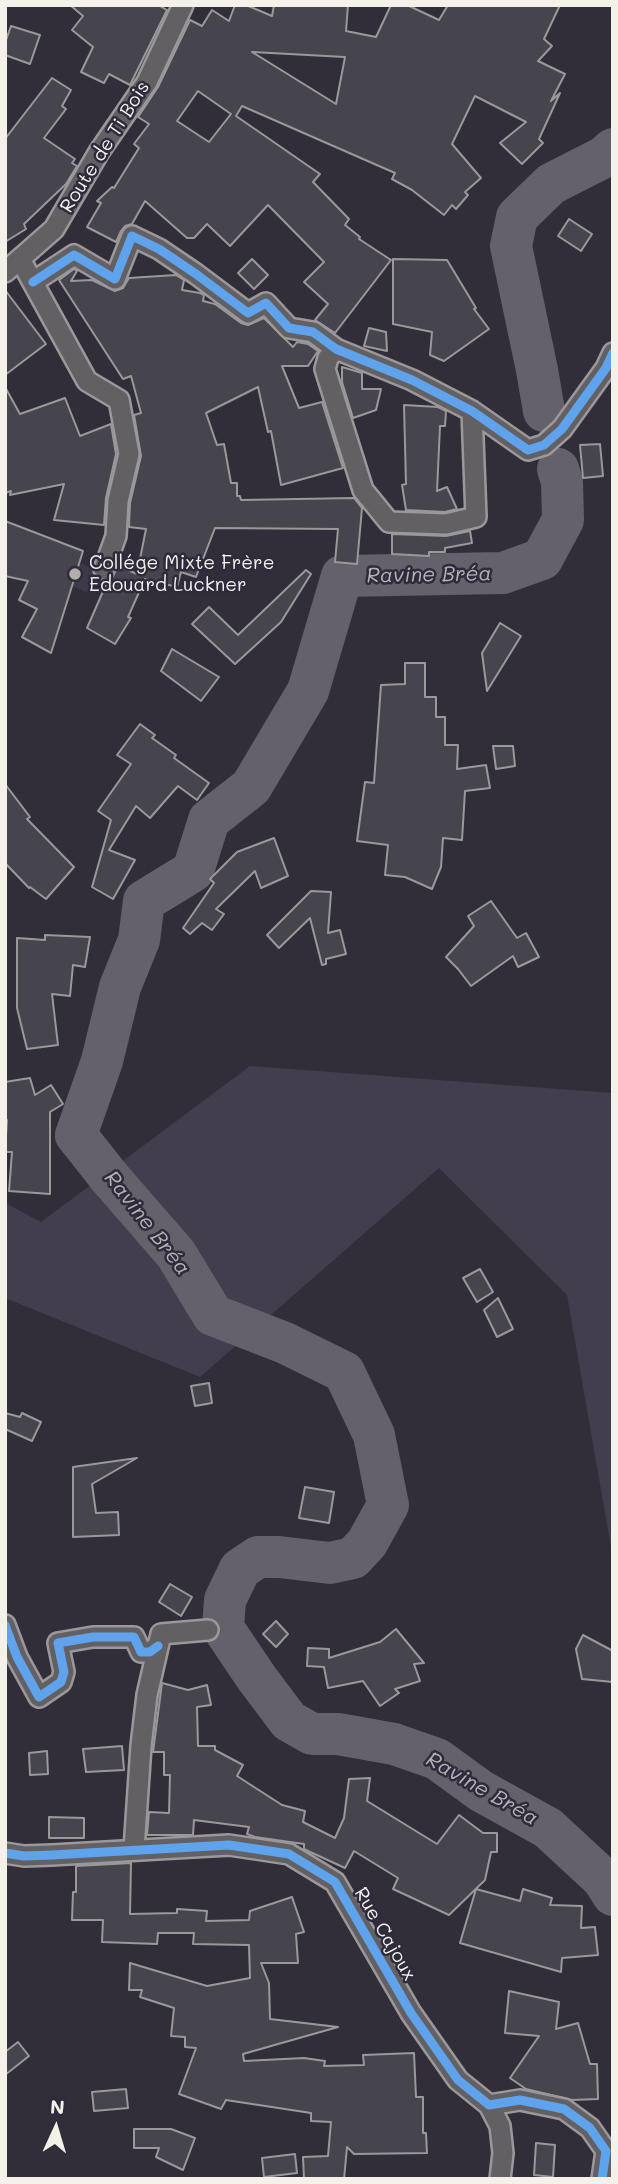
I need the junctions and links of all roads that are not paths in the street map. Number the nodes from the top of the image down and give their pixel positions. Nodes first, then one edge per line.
1 (183, 5) edge
2 (13, 266) edge
3 (33, 282) junction
4 (336, 349) junction
5 (613, 353) edge
6 (472, 411) junction
7 (104, 569) dead end
8 (5, 1626) edge
9 (208, 1630) dead end
10 (158, 1646) junction
11 (134, 1849) junction
12 (5, 1853) edge
13 (489, 2105) junction
14 (500, 2179) edge
15 (602, 2179) edge

1 - 2 street, Route de Ti Bois
2 - 3 street
3 - 4 street
3 - 7 street
4 - 6 street
4 - 6 street
5 - 6 street
8 - 10 street
9 - 10 street
10 - 11 street
11 - 12 street, Rue Cajoux
11 - 13 street, Rue Cajoux
13 - 14 street
13 - 15 street

